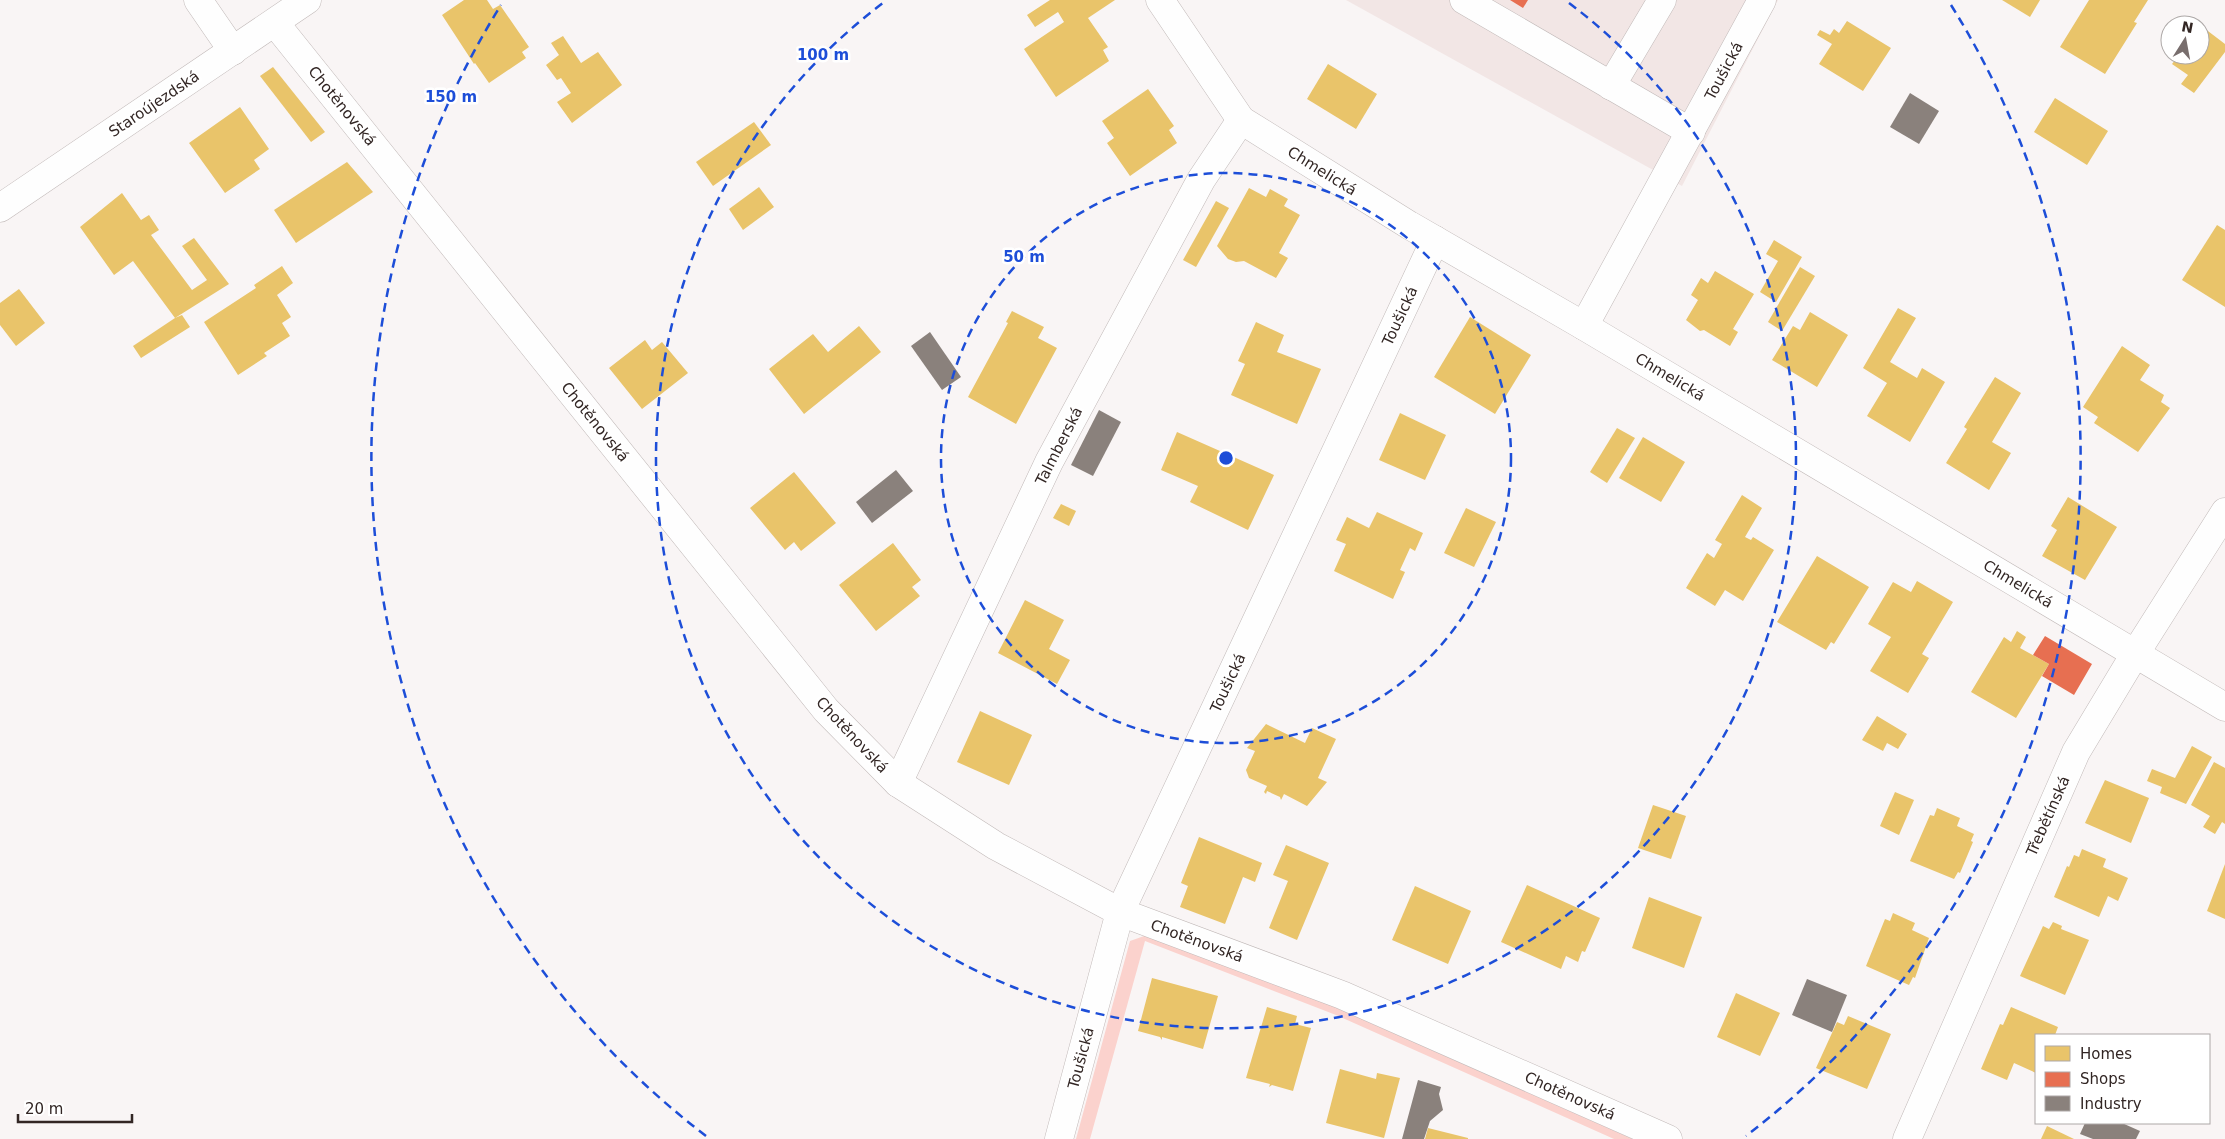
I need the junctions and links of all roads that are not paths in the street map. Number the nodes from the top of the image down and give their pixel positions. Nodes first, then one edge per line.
1 (198, 0) edge
2 (307, 0) edge
3 (1160, 0) edge
4 (1464, 0) edge
5 (1662, 0) edge
6 (1762, 0) edge
7 (275, 23) junction
8 (232, 52) junction
9 (1611, 86) junction
10 (1241, 120) junction
11 (1691, 132) junction
12 (0, 208) edge
13 (1435, 240) junction
14 (1584, 326) junction
15 (2225, 512) edge
16 (2134, 654) junction
17 (2225, 707) edge
18 (898, 783) junction
19 (1120, 912) junction
20 (1059, 1139) edge
21 (1668, 1139) edge
22 (1907, 1139) edge

1 - 8 street
2 - 7 street, Staroújezdská
3 - 10 street, Chmelická
4 - 9 street
5 - 9 street
6 - 11 street, Toušická
7 - 8 street, Staroújezdská
7 - 18 street, Chotěnovská
8 - 12 street, Staroújezdská
9 - 11 street
10 - 13 street, Chmelická
10 - 18 street, Talmberská
11 - 14 street, Toušická
13 - 14 street, Chmelická
13 - 19 street, Toušická
14 - 16 street, Chmelická
15 - 16 street, Třebětínská
16 - 17 street, Chmelická
16 - 22 street, Třebětínská
18 - 19 street, Chotěnovská
19 - 20 street, Toušická
19 - 21 street, Chotěnovská

